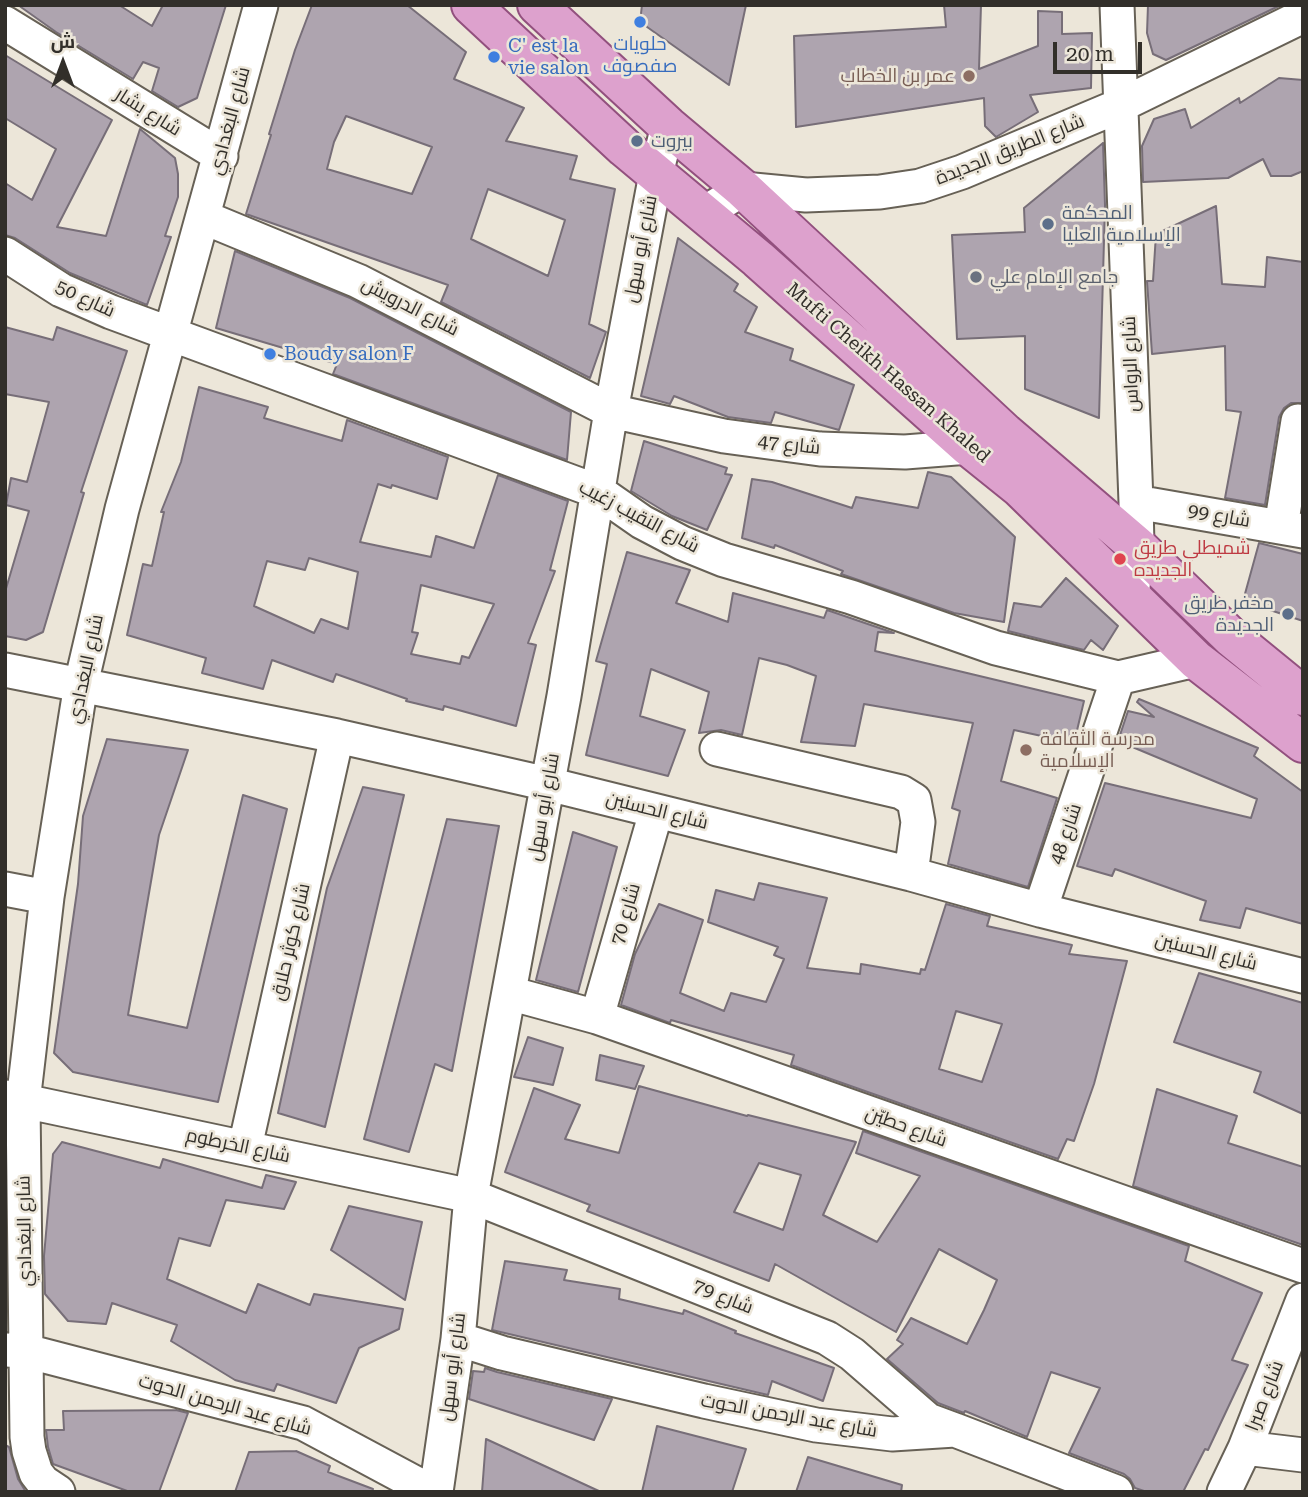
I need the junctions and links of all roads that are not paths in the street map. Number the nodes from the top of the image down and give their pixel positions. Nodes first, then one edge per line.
1 (261, 5) edge
2 (471, 5) edge
3 (537, 5) edge
4 (1117, 5) edge
5 (1303, 16) edge
6 (5, 23) edge
7 (1121, 105) junction
8 (668, 126) junction
9 (221, 156) junction
10 (656, 174) junction
11 (743, 189) junction
12 (703, 214) junction
13 (203, 217) junction
14 (5, 254) edge
15 (170, 334) junction
16 (611, 411) junction
17 (1298, 421) dead end
18 (969, 447) junction
19 (598, 492) junction
20 (1136, 502) junction
21 (1292, 529) edge
22 (1137, 546) junction
23 (1132, 597) junction
24 (1196, 660) junction
25 (5, 670) edge
26 (1118, 678) junction
27 (81, 684) junction
28 (1303, 696) edge
29 (337, 736) junction
30 (1303, 743) edge
31 (717, 749) dead end
32 (548, 784) junction
33 (656, 812) junction
34 (911, 874) junction
35 (5, 889) edge
36 (47, 897) junction
37 (1040, 910) junction
38 (1303, 976) edge
39 (509, 993) junction
40 (597, 1017) junction
41 (14, 1099) edge
42 (245, 1147) junction
43 (471, 1196) junction
44 (1303, 1266) edge
45 (1303, 1301) edge
46 (458, 1339) junction
47 (16, 1363) edge
48 (955, 1430) junction
49 (1245, 1448) junction
50 (1303, 1455) edge
51 (58, 1492) edge
52 (434, 1492) edge
53 (1116, 1492) edge
54 (1224, 1492) edge

1 - 9 street, شارع البغدادي
2 - 10 main road, Mufti Cheikh Hassan Khaled
3 - 8 main road, Mufti Cheikh Hassan Khaled
4 - 7 street, شارع الرواس
5 - 7 street, شارع الطريق الجديدة
6 - 9 street, شارع بشار
7 - 11 street, شارع الطريق الجديدة
7 - 20 street, شارع الرواس
8 - 10 street, شارع أبو سهل
8 - 11 main road, Mufti Cheikh Hassan Khaled
9 - 13 street, شارع البغدادي
10 - 12 main road, Mufti Cheikh Hassan Khaled
10 - 16 street, شارع أبو سهل
11 - 12 street
11 - 22 main road, Mufti Cheikh Hassan Khaled
12 - 18 main road, Mufti Cheikh Hassan Khaled
13 - 15 street, شارع البغدادي
13 - 16 street, شارع الدرويش
14 - 15 street, شارع 50
15 - 19 street, شارع النقيب زغيب
15 - 27 street, شارع البغدادي
16 - 18 street, شارع 47
16 - 19 street, شارع أبو سهل
17 - 21 street
18 - 23 main road, Mufti Cheikh Hassan Khaled
19 - 26 street, شارع النقيب زغيب
19 - 32 street, شارع أبو سهل
20 - 21 street, شارع 99
20 - 22 street, شارع الرواس
22 - 23 street, شارع الرواس
22 - 28 main road, Mufti Cheikh Hassan Khaled
23 - 24 main road, Mufti Cheikh Hassan Khaled
24 - 26 street, شارع النقيب زغيب
24 - 30 main road, Mufti Cheikh Hassan Khaled
25 - 27 street, شارع الحسنين
26 - 37 street, شارع 48
27 - 29 street, شارع الحسنين
27 - 36 street, شارع البغدادي
29 - 32 street, شارع الحسنين
29 - 42 street, شارع كوثر حلاق
31 - 34 street
32 - 33 street, شارع الحسنين
32 - 39 street, شارع أبو سهل
33 - 34 street, شارع الحسنين
33 - 40 street, شارع 70
34 - 37 street, شارع الحسنين
35 - 36 street
36 - 41 street, شارع البغدادي
37 - 38 street, شارع الحسنين
39 - 40 street, شارع حطيّن
39 - 43 street, شارع أبو سهل
40 - 44 street, شارع حطيّن
41 - 42 street, شارع الخرطوم
41 - 47 street, شارع البغدادي
42 - 43 street, شارع الخرطوم
43 - 46 street, شارع أبو سهل
43 - 48 street, شارع 79
45 - 49 street, شارع صبرا
46 - 48 street, شارع عبد الرحمن الحوت
46 - 52 street, شارع أبو سهل
47 - 51 street, شارع البغدادي
47 - 52 street, شارع عبد الرحمن الحوت
48 - 53 street, شارع عبد الرحمن الحوت
49 - 50 street
49 - 54 street, شارع صبرا

